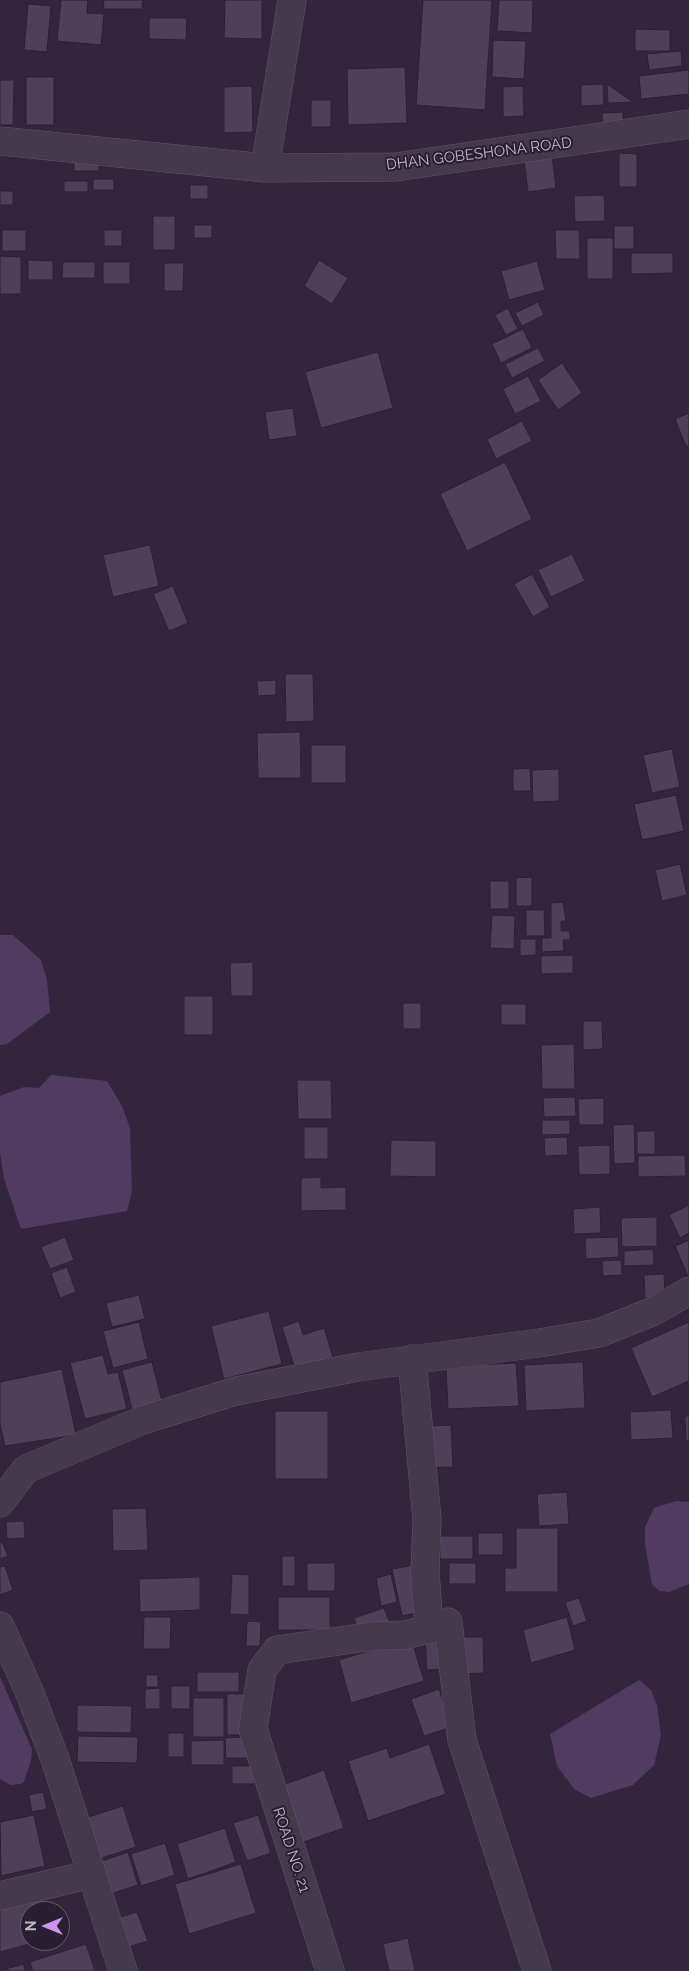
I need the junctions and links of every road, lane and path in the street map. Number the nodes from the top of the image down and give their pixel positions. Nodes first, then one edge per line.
1 (292, 0) edge
2 (689, 124) edge
3 (0, 141) edge
4 (266, 168) junction
5 (689, 1291) edge
6 (412, 1359) junction
7 (0, 1504) edge
8 (0, 1626) edge
9 (429, 1629) junction
10 (92, 1874) junction
11 (0, 1896) edge
12 (123, 1971) edge
13 (330, 1971) edge
14 (537, 1971) edge

1 - 4 street
2 - 4 street, DHAN GOBESHONA ROAD
3 - 4 street, DHAN GOBESHONA ROAD
5 - 6 street
6 - 7 street
6 - 9 street
8 - 10 street
9 - 13 street, ROAD NO. 21
9 - 14 street
10 - 11 street
10 - 12 street

